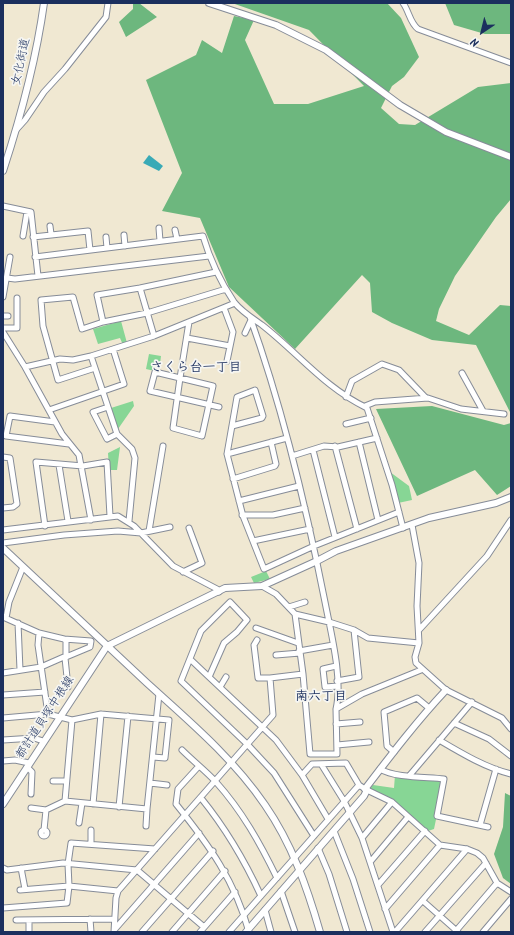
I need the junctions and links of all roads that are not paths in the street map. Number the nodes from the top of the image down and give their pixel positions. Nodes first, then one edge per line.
1 (44, 3) edge
2 (108, 3) edge
3 (209, 3) edge
4 (403, 3) edge
5 (511, 63) edge
6 (16, 130) junction
7 (511, 157) edge
8 (3, 171) edge
9 (3, 206) edge
10 (27, 212) junction
11 (50, 226) dead end
12 (159, 228) dead end
13 (175, 230) dead end
14 (51, 234) junction
15 (124, 235) dead end
16 (23, 236) dead end
17 (33, 237) junction
18 (106, 237) dead end
19 (177, 239) junction
20 (160, 241) junction
21 (125, 246) junction
22 (107, 248) junction
23 (90, 250) junction
24 (209, 256) junction
25 (10, 257) dead end
26 (35, 257) junction
27 (216, 272) junction
28 (38, 276) junction
29 (7, 278) junction
30 (140, 288) junction
31 (226, 289) junction
32 (3, 297) edge
33 (17, 298) dead end
34 (235, 303) junction
35 (224, 308) junction
36 (147, 313) junction
37 (250, 319) junction
38 (103, 322) junction
39 (189, 322) junction
40 (3, 328) edge
41 (3, 332) edge
42 (245, 333) dead end
43 (154, 336) junction
44 (187, 338) junction
45 (230, 346) junction
46 (113, 349) junction
47 (91, 356) junction
48 (227, 361) dead end
49 (52, 362) junction
50 (25, 367) junction
51 (95, 368) junction
52 (462, 373) dead end
53 (180, 378) junction
54 (103, 392) junction
55 (346, 397) junction
56 (177, 398) junction
57 (426, 398) junction
58 (209, 405) junction
59 (364, 406) junction
60 (108, 407) junction
61 (219, 407) dead end
62 (49, 410) junction
63 (483, 412) junction
64 (504, 414) dead end
65 (372, 418) junction
66 (55, 422) junction
67 (346, 424) dead end
68 (232, 426) junction
69 (117, 434) junction
70 (286, 438) junction
71 (377, 438) junction
72 (271, 442) junction
73 (359, 442) junction
74 (69, 444) junction
75 (163, 446) dead end
76 (335, 446) junction
77 (313, 450) junction
78 (227, 454) junction
79 (292, 456) junction
80 (3, 457) edge
81 (59, 465) junction
82 (83, 466) junction
83 (233, 479) junction
84 (299, 486) junction
85 (511, 497) edge
86 (239, 501) junction
87 (3, 508) edge
88 (305, 508) junction
89 (399, 512) junction
90 (242, 515) junction
91 (110, 516) junction
92 (91, 520) junction
93 (378, 520) junction
94 (511, 520) edge
95 (68, 521) junction
96 (128, 521) junction
97 (412, 525) junction
98 (45, 526) junction
99 (170, 527) dead end
100 (189, 528) dead end
101 (357, 528) junction
102 (403, 528) junction
103 (310, 529) junction
104 (3, 530) edge
105 (149, 531) junction
106 (140, 532) junction
107 (335, 537) junction
108 (253, 541) junction
109 (3, 543) edge
110 (314, 546) junction
111 (3, 548) edge
112 (317, 561) junction
113 (23, 567) junction
114 (183, 572) junction
115 (262, 586) junction
116 (219, 592) junction
117 (305, 602) dead end
118 (289, 607) junction
119 (295, 614) junction
120 (5, 617) edge
121 (329, 622) junction
122 (18, 623) junction
123 (256, 628) dead end
124 (354, 630) junction
125 (419, 630) junction
126 (39, 633) junction
127 (64, 639) junction
128 (257, 640) dead end
129 (298, 642) junction
130 (419, 643) junction
131 (333, 645) junction
132 (107, 646) junction
133 (300, 652) junction
134 (276, 655) dead end
135 (66, 657) junction
136 (190, 659) junction
137 (336, 666) junction
138 (41, 667) junction
139 (20, 670) junction
140 (422, 670) junction
141 (3, 673) edge
142 (303, 674) junction
143 (209, 677) junction
144 (226, 677) dead end
145 (270, 678) junction
146 (337, 684) junction
147 (68, 687) dead end
148 (220, 687) junction
149 (446, 690) junction
150 (45, 692) junction
151 (159, 694) junction
152 (3, 695) edge
153 (472, 702) junction
154 (429, 708) junction
155 (336, 710) junction
156 (48, 714) junction
157 (101, 714) junction
158 (128, 716) junction
159 (59, 717) junction
160 (3, 718) edge
161 (156, 718) junction
162 (72, 720) junction
163 (360, 722) dead end
164 (454, 723) junction
165 (336, 724) junction
166 (263, 727) junction
167 (511, 729) edge
168 (3, 740) edge
169 (439, 740) junction
170 (43, 741) junction
171 (369, 742) dead end
172 (247, 744) junction
173 (337, 745) junction
174 (182, 750) dead end
175 (394, 752) junction
176 (511, 756) edge
177 (153, 757) junction
178 (3, 761) edge
179 (232, 763) junction
180 (321, 764) junction
181 (28, 765) junction
182 (199, 766) junction
183 (380, 769) junction
184 (496, 769) junction
185 (511, 774) edge
186 (302, 775) junction
187 (409, 776) junction
188 (53, 781) dead end
189 (66, 781) junction
190 (215, 782) junction
191 (150, 783) junction
192 (167, 785) dead end
193 (359, 785) junction
194 (366, 790) junction
195 (31, 794) dead end
196 (201, 798) junction
197 (65, 801) junction
198 (344, 801) junction
199 (392, 802) junction
200 (82, 803) junction
201 (3, 804) edge
202 (93, 804) junction
203 (119, 807) junction
204 (31, 808) dead end
205 (147, 809) junction
206 (46, 810) junction
207 (350, 813) junction
208 (186, 816) junction
209 (408, 817) junction
210 (328, 819) junction
211 (79, 823) dead end
212 (480, 825) junction
213 (146, 826) dead end
214 (488, 827) dead end
215 (44, 830) dead end
216 (91, 830) dead end
217 (334, 831) junction
218 (425, 831) junction
219 (199, 833) junction
220 (314, 836) junction
221 (362, 838) junction
222 (91, 844) junction
223 (440, 845) junction
224 (318, 848) junction
225 (155, 849) junction
226 (467, 849) junction
227 (213, 851) junction
228 (295, 857) junction
229 (370, 860) junction
230 (486, 863) junction
231 (68, 864) junction
232 (3, 868) edge
233 (21, 868) junction
234 (137, 870) junction
235 (300, 870) junction
236 (225, 871) junction
237 (277, 878) junction
238 (497, 883) junction
239 (154, 884) junction
240 (378, 885) junction
241 (68, 886) junction
242 (118, 890) junction
243 (281, 891) junction
244 (235, 892) junction
245 (511, 892) edge
246 (261, 896) junction
247 (171, 899) junction
248 (511, 899) edge
249 (423, 901) junction
250 (3, 908) edge
251 (385, 909) junction
252 (264, 910) junction
253 (188, 913) junction
254 (243, 916) junction
255 (440, 916) junction
256 (90, 919) junction
257 (115, 919) junction
258 (16, 920) dead end
259 (29, 920) junction
260 (204, 927) junction
261 (114, 930) edge
262 (247, 931) edge
263 (456, 931) edge
264 (29, 932) edge
265 (90, 932) edge
266 (142, 932) edge
267 (172, 932) edge
268 (200, 932) edge
269 (229, 932) edge
270 (271, 932) edge
271 (295, 932) edge
272 (320, 932) edge
273 (347, 932) edge
274 (370, 932) edge
275 (394, 932) edge
276 (425, 932) edge
277 (483, 932) edge

1 - 6 street, 女化街道
2 - 6 street
3 - 7 street
4 - 5 street
6 - 8 street, 女化街道
9 - 10 street
10 - 16 street
10 - 17 street
11 - 14 street
12 - 20 street
13 - 19 street
14 - 17 street
14 - 23 street
15 - 21 street
17 - 26 street
18 - 22 street
19 - 20 street
19 - 24 street
20 - 21 street
21 - 22 street
22 - 23 street
23 - 26 street
24 - 27 street
24 - 28 street
25 - 29 street
26 - 28 street
27 - 30 street
27 - 31 street
28 - 29 street
29 - 32 street
30 - 36 street
30 - 38 street
31 - 34 street
31 - 36 street
33 - 40 street
34 - 35 street
34 - 37 street
35 - 39 street
35 - 45 street
36 - 38 street
36 - 43 street
37 - 42 street
37 - 55 street
37 - 70 street
38 - 49 street
39 - 43 street
39 - 44 street
41 - 50 street
43 - 46 street
44 - 45 street
44 - 53 street
45 - 48 street
46 - 47 street
46 - 54 street
47 - 49 street
47 - 51 street
49 - 50 street
49 - 51 street
50 - 62 street
51 - 54 street
52 - 63 street
53 - 56 street
53 - 56 street
53 - 58 street
54 - 60 street
54 - 62 street
55 - 57 street
55 - 59 street
56 - 58 street
56 - 58 street
57 - 59 street
57 - 63 street
58 - 61 street
59 - 65 street
60 - 69 street
60 - 69 street
62 - 66 street
63 - 64 street
65 - 67 street
65 - 71 street
66 - 74 street
66 - 74 street
68 - 68 street
68 - 78 street
69 - 96 street
70 - 72 street
70 - 79 street
71 - 73 street
71 - 89 street
72 - 78 street
72 - 83 street
73 - 76 street
73 - 93 street
74 - 82 street
75 - 105 street
76 - 77 street
76 - 101 street
77 - 79 street
77 - 107 street
78 - 83 street
79 - 84 street
80 - 87 street
81 - 82 street
81 - 95 street
81 - 98 street
82 - 91 street
82 - 92 street
83 - 86 street
84 - 86 street
84 - 88 street
85 - 97 street
86 - 90 street
88 - 90 street
88 - 103 street
89 - 93 street
89 - 102 street
90 - 108 street
91 - 92 street
91 - 96 street
92 - 95 street
93 - 101 street
94 - 125 street
95 - 98 street
96 - 106 street
97 - 102 street
97 - 125 street
98 - 104 street
99 - 105 street
100 - 114 street
101 - 107 street
102 - 112 street
103 - 108 street
103 - 110 street
105 - 106 street
106 - 109 street
106 - 114 street
107 - 110 street
108 - 110 street
110 - 112 street
111 - 113 street
112 - 115 street
112 - 121 street
113 - 120 street
113 - 132 street
114 - 116 street
115 - 116 street
115 - 118 street
116 - 132 street
117 - 118 street
118 - 119 street
119 - 121 street
119 - 129 street
120 - 122 street
121 - 124 street
121 - 131 street
122 - 126 street
122 - 139 street
123 - 129 street
124 - 130 street
124 - 146 street
125 - 130 street
126 - 127 street
126 - 138 street
127 - 135 street
127 - 135 street
128 - 145 street
129 - 133 street
130 - 140 street
131 - 133 street
131 - 137 street
132 - 151 street
132 - 159 street, 都計道貝塚中根線
133 - 134 street
133 - 142 street
135 - 138 street
135 - 147 street
136 - 143 street
136 - 143 street
136 - 172 street
137 - 146 street
137 - 146 street
138 - 139 street
138 - 150 street
139 - 141 street
140 - 149 street
140 - 155 street
142 - 145 street
142 - 173 street
143 - 148 street
144 - 148 street
145 - 166 street
146 - 155 street
148 - 166 street
149 - 153 street
149 - 154 street
150 - 152 street
150 - 156 street
151 - 161 street
151 - 179 street
153 - 164 street
153 - 167 street
154 - 175 street
154 - 175 street
155 - 165 street
156 - 159 street
156 - 160 street
157 - 158 street
157 - 162 street
157 - 202 street
158 - 161 street
158 - 203 street
159 - 162 street
159 - 170 street, 都計道貝塚中根線
161 - 177 street
161 - 177 street
162 - 189 street
163 - 165 street
164 - 169 street
164 - 176 street
165 - 173 street
166 - 172 street
166 - 186 street
168 - 170 street
169 - 184 street
169 - 187 street
170 - 181 street, 都計道貝塚中根線
171 - 173 street
172 - 179 street
172 - 220 street
174 - 182 street
175 - 183 street
177 - 191 street
178 - 181 street
179 - 190 street
179 - 228 street
180 - 186 street
180 - 193 street
180 - 198 street
181 - 195 street
181 - 201 street, 都計道貝塚中根線
182 - 190 street
182 - 208 street
183 - 187 street
183 - 194 street
184 - 185 street
184 - 212 street
186 - 210 street
187 - 212 street
188 - 189 street
189 - 197 street
190 - 196 street
190 - 237 street
191 - 192 street
191 - 205 street
193 - 194 street
193 - 198 street
194 - 199 street
194 - 207 street
196 - 208 street
196 - 246 street
197 - 200 street
197 - 206 street
198 - 207 street
198 - 210 street
199 - 209 street
199 - 221 street
200 - 202 street
200 - 211 street
202 - 203 street
203 - 205 street
204 - 206 street
205 - 213 street
206 - 215 street
207 - 217 street
207 - 221 street
208 - 219 street
208 - 225 street
209 - 218 street
209 - 229 street
210 - 220 street
212 - 214 street
216 - 222 street
217 - 224 street
217 - 274 street
218 - 223 street
218 - 240 street
219 - 227 street
219 - 239 street
220 - 228 street
221 - 229 street
222 - 225 street
222 - 231 street
223 - 226 street
223 - 251 street
224 - 235 street
224 - 273 street
225 - 234 street
226 - 230 street
226 - 249 street
227 - 236 street
227 - 247 street
228 - 235 street
228 - 237 street
229 - 240 street
230 - 238 street
230 - 255 street
231 - 233 street
231 - 234 street
231 - 241 street
232 - 233 street
233 - 241 street
234 - 239 street
234 - 242 street
235 - 243 street
235 - 272 street
236 - 244 street
236 - 253 street
237 - 246 street
238 - 245 street
238 - 263 street
239 - 247 street
239 - 261 street
240 - 251 street
241 - 242 street
241 - 250 street
242 - 257 street
243 - 252 street
243 - 271 street
244 - 254 street
244 - 260 street
246 - 254 street
247 - 253 street
247 - 266 street
248 - 277 street
249 - 255 street
249 - 275 street
251 - 275 street
252 - 262 street
252 - 270 street
253 - 260 street
253 - 267 street
254 - 262 street
254 - 269 street
255 - 263 street
255 - 276 street
256 - 257 street
256 - 259 street
256 - 265 street
257 - 261 street
258 - 259 street
259 - 264 street
260 - 268 street

